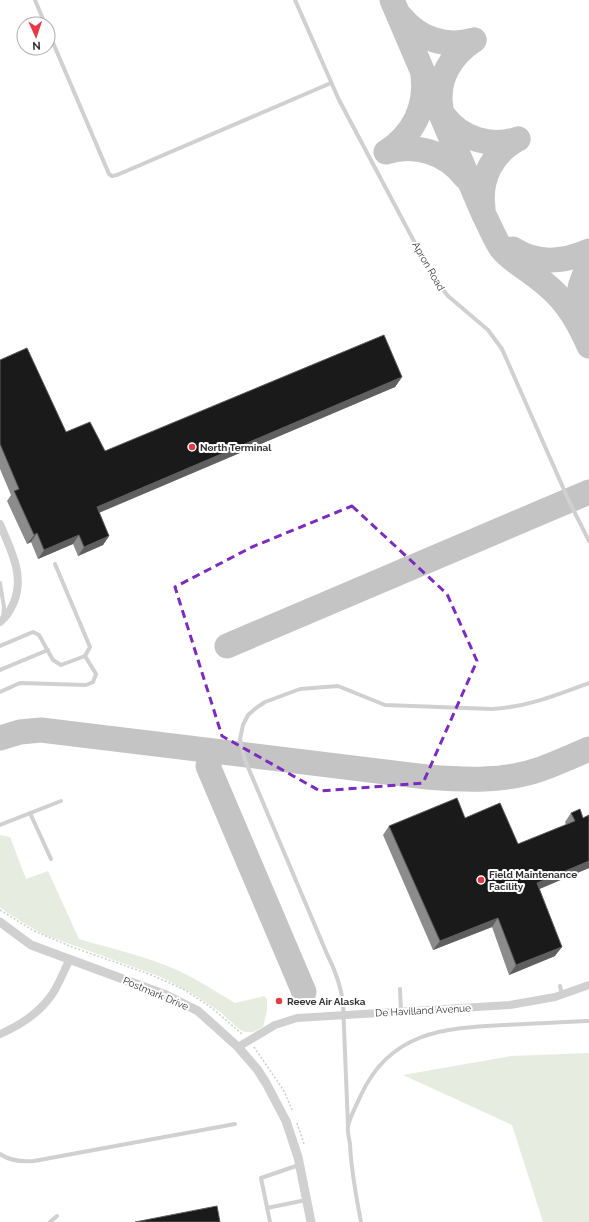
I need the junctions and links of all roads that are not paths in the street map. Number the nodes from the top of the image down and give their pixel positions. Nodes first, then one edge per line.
1 (35, 0) edge
2 (295, 0) edge
3 (42, 16) edge
4 (56, 50) edge
5 (332, 83) junction
6 (0, 524) edge
7 (589, 541) edge
8 (55, 564) dead end
9 (0, 583) edge
10 (1, 621) edge
11 (0, 646) edge
12 (48, 650) junction
13 (85, 656) junction
14 (0, 670) edge
15 (589, 683) edge
16 (0, 692) edge
17 (61, 801) dead end
18 (30, 813) junction
19 (0, 825) edge
20 (51, 859) dead end
21 (0, 922) edge
22 (70, 959) junction
23 (589, 985) edge
24 (560, 986) dead end
25 (400, 990) dead end
26 (562, 995) junction
27 (401, 1011) junction
28 (343, 1014) junction
29 (589, 1020) edge
30 (0, 1034) edge
31 (238, 1047) junction
32 (235, 1124) dead end
33 (348, 1126) junction
34 (0, 1154) edge
35 (299, 1165) junction
36 (306, 1200) junction
37 (267, 1208) junction
38 (57, 1216) dead end
39 (50, 1222) edge
40 (270, 1222) edge
41 (311, 1222) edge
42 (361, 1222) edge

1 - 3 lane
2 - 5 lane, Apron Road
4 - 5 lane
5 - 7 lane, Apron Road
6 - 10 street
8 - 13 lane
9 - 10 lane
11 - 12 lane
12 - 13 lane
12 - 14 lane
13 - 16 lane
15 - 28 lane
17 - 18 lane
18 - 19 lane
18 - 20 lane
21 - 22 street, Postmark Drive
22 - 30 street
22 - 31 street, Postmark Drive
23 - 26 street, De Havilland Avenue
24 - 26 lane
25 - 27 lane
26 - 27 street, De Havilland Avenue
27 - 28 street, De Havilland Avenue
28 - 31 street, De Havilland Avenue
28 - 33 lane
29 - 33 lane
31 - 35 street, Postmark Drive
32 - 34 lane
33 - 42 lane
35 - 36 street, Postmark Drive
35 - 37 lane
36 - 37 lane
36 - 41 street, Postmark Drive
37 - 40 lane
38 - 39 lane

